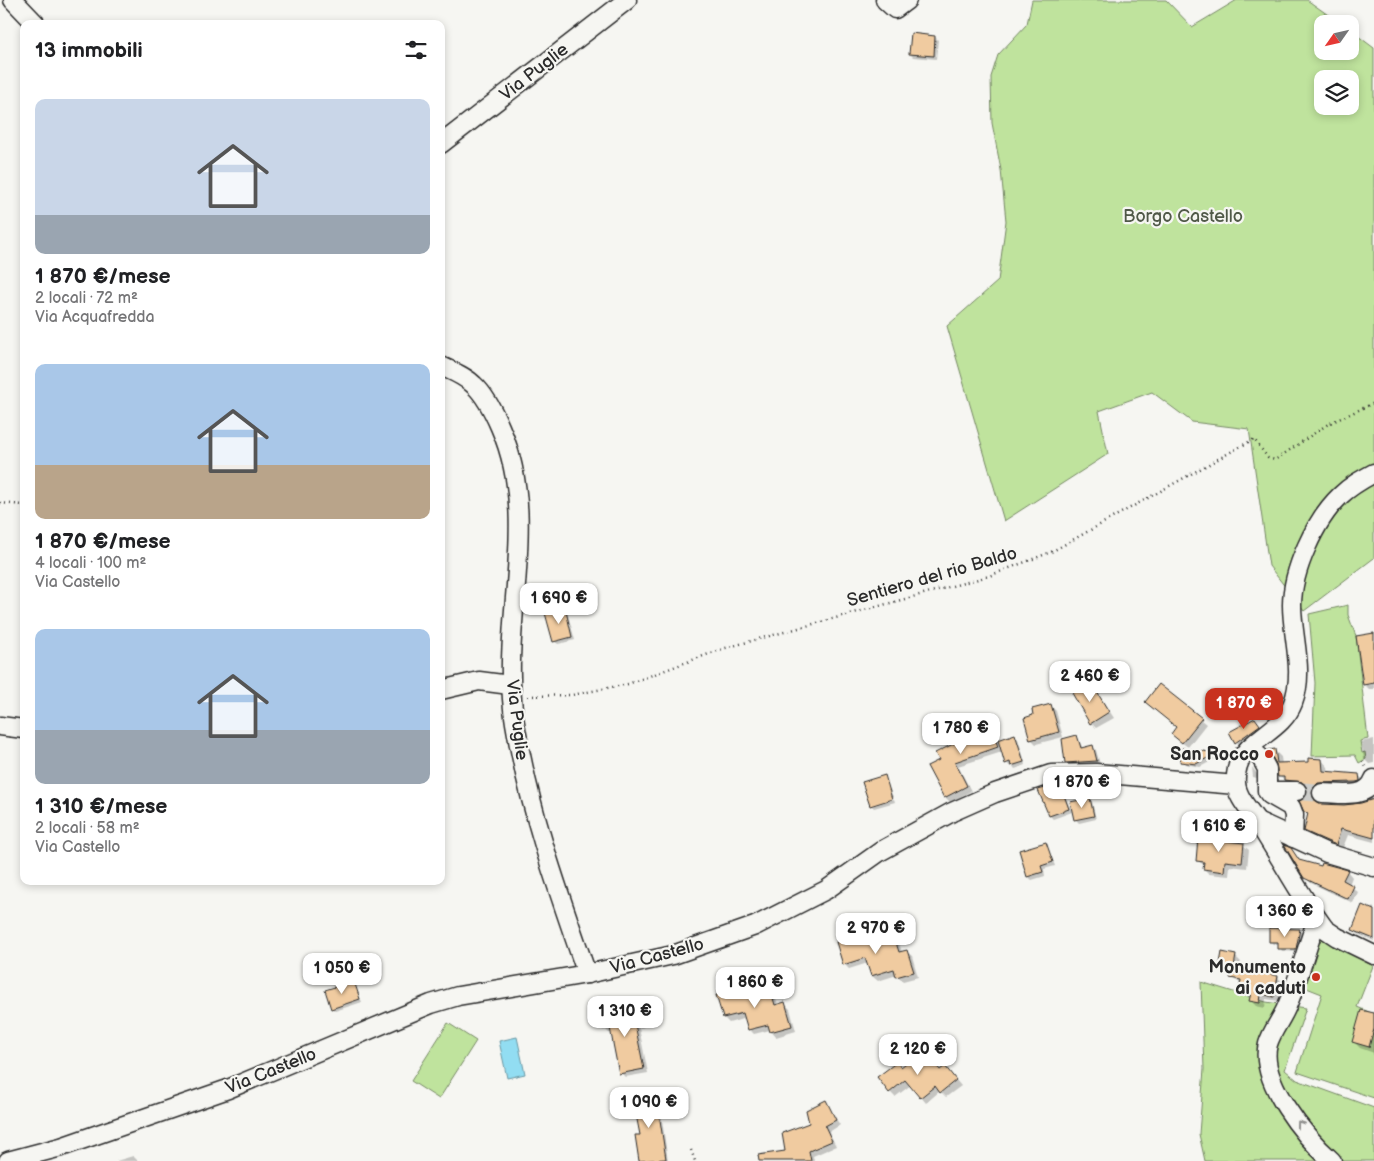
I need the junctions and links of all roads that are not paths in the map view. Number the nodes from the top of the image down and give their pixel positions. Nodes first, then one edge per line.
1 (14, 0) edge
2 (627, 0) edge
3 (885, 0) edge
4 (907, 0) edge
5 (32, 20) edge
6 (445, 141) edge
7 (445, 368) edge
8 (1374, 473) edge
9 (445, 689) edge
10 (510, 690) junction
11 (0, 726) edge
12 (20, 728) edge
13 (1249, 748) junction
14 (1236, 785) junction
15 (1370, 788) edge
16 (1267, 791) junction
17 (1297, 792) tunnel mouth
18 (1322, 793) tunnel mouth
19 (1257, 821) junction
20 (1294, 838) junction
21 (1374, 867) edge
22 (1317, 919) junction
23 (1374, 955) edge
24 (587, 974) junction
25 (8, 1161) edge
26 (1332, 1161) edge

1 - 5 street
2 - 6 street, Via Puglie
3 - 4 street
7 - 10 street, Via Puglie
8 - 13 street
9 - 10 street
10 - 24 street, Via Puglie
11 - 12 street
13 - 14 street
13 - 16 street
14 - 19 street
14 - 24 street, Via Castello
15 - 18 street
16 - 17 street
16 - 20 street
19 - 20 street
19 - 22 street
20 - 21 street
22 - 23 street
26 -> 22 street
24 - 25 street, Via Castello

